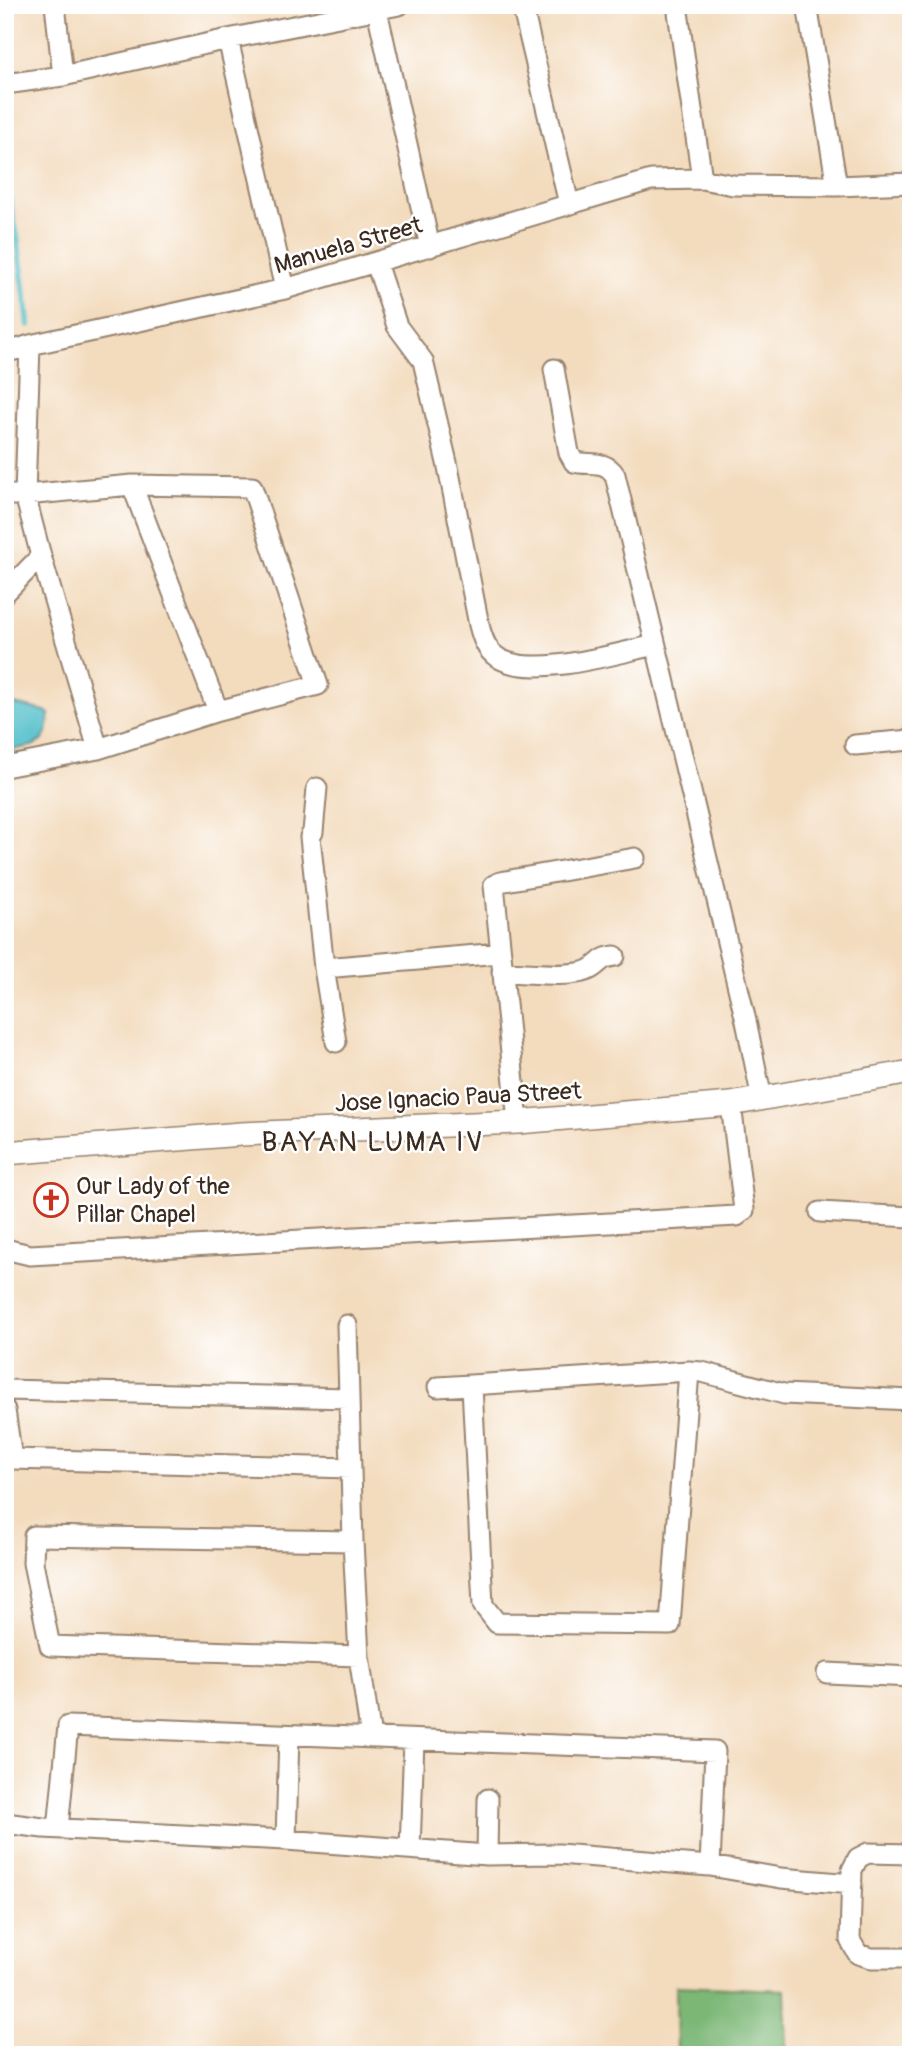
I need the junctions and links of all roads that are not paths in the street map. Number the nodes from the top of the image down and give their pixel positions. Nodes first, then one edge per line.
1 (55, 5) edge
2 (398, 5) edge
3 (522, 5) edge
4 (677, 5) edge
5 (807, 5) edge
6 (377, 10) junction
7 (228, 39) junction
8 (63, 76) junction
9 (5, 84) edge
10 (702, 179) junction
11 (911, 183) edge
12 (837, 186) junction
13 (569, 204) junction
14 (430, 247) junction
15 (376, 263) junction
16 (285, 289) junction
17 (30, 345) junction
18 (5, 353) edge
19 (555, 369) dead end
20 (132, 485) junction
21 (5, 495) edge
22 (25, 495) junction
23 (41, 556) junction
24 (5, 593) edge
25 (655, 645) junction
26 (218, 710) junction
27 (911, 740) edge
28 (855, 745) dead end
29 (98, 749) junction
30 (5, 767) edge
31 (317, 788) dead end
32 (635, 858) dead end
33 (615, 957) dead end
34 (501, 962) junction
35 (324, 968) junction
36 (336, 1042) dead end
37 (911, 1072) edge
38 (762, 1099) junction
39 (731, 1104) junction
40 (518, 1122) junction
41 (5, 1153) edge
42 (820, 1212) dead end
43 (911, 1217) edge
44 (5, 1249) edge
45 (347, 1325) dead end
46 (689, 1371) junction
47 (472, 1386) junction
48 (438, 1387) dead end
49 (5, 1390) edge
50 (349, 1398) junction
51 (911, 1400) edge
52 (5, 1410) edge
53 (351, 1468) junction
54 (353, 1541) junction
55 (359, 1656) junction
56 (827, 1673) dead end
57 (911, 1677) edge
58 (289, 1735) junction
59 (371, 1738) junction
60 (414, 1740) junction
61 (488, 1800) dead end
62 (5, 1822) edge
63 (58, 1829) junction
64 (286, 1840) junction
65 (410, 1849) junction
66 (487, 1854) junction
67 (911, 1854) edge
68 (710, 1866) junction
69 (852, 1884) junction
70 (911, 1958) edge

1 - 8 street
2 - 6 street
3 - 13 street
4 - 10 street
5 - 12 street
6 - 7 street
6 - 14 street
7 - 8 street
7 - 16 street
8 - 9 street
10 - 12 street, Manuela Street
10 - 13 street, Manuela Street
11 - 12 street, Manuela Street
13 - 14 street, Manuela Street
14 - 15 street, Manuela Street
15 - 16 street, Manuela Street
15 - 25 street
16 - 17 street, Manuela Street
17 - 18 street, Manuela Street
17 - 22 street
19 - 25 street
20 - 22 street
20 - 26 street
20 - 26 street
21 - 22 street
22 - 23 street
23 - 24 street
23 - 29 street
25 - 38 street
26 - 29 street
27 - 28 street
29 - 30 street
31 - 35 street
32 - 34 street
33 - 34 street
34 - 35 street
34 - 40 street
35 - 36 street
37 - 38 street, Jose Ignacio Paua Street
38 - 39 street, Jose Ignacio Paua Street
39 - 40 street, Jose Ignacio Paua Street
39 - 44 street
40 - 41 street, Jose Ignacio Paua Street
42 - 43 street
45 - 50 street
46 - 47 street
46 - 47 street
46 - 51 street
47 - 48 street
49 - 50 street
50 - 53 street
52 - 53 street
53 - 54 street
54 - 55 street
54 - 55 street
55 - 59 street
56 - 57 street
58 - 59 street
58 - 63 street
58 - 64 street
59 - 60 street
60 - 65 street
60 - 68 street
61 - 66 street
62 - 63 street
63 - 64 street
64 - 65 street
65 - 66 street
66 - 68 street
67 - 69 street
68 - 69 street
69 - 70 street

